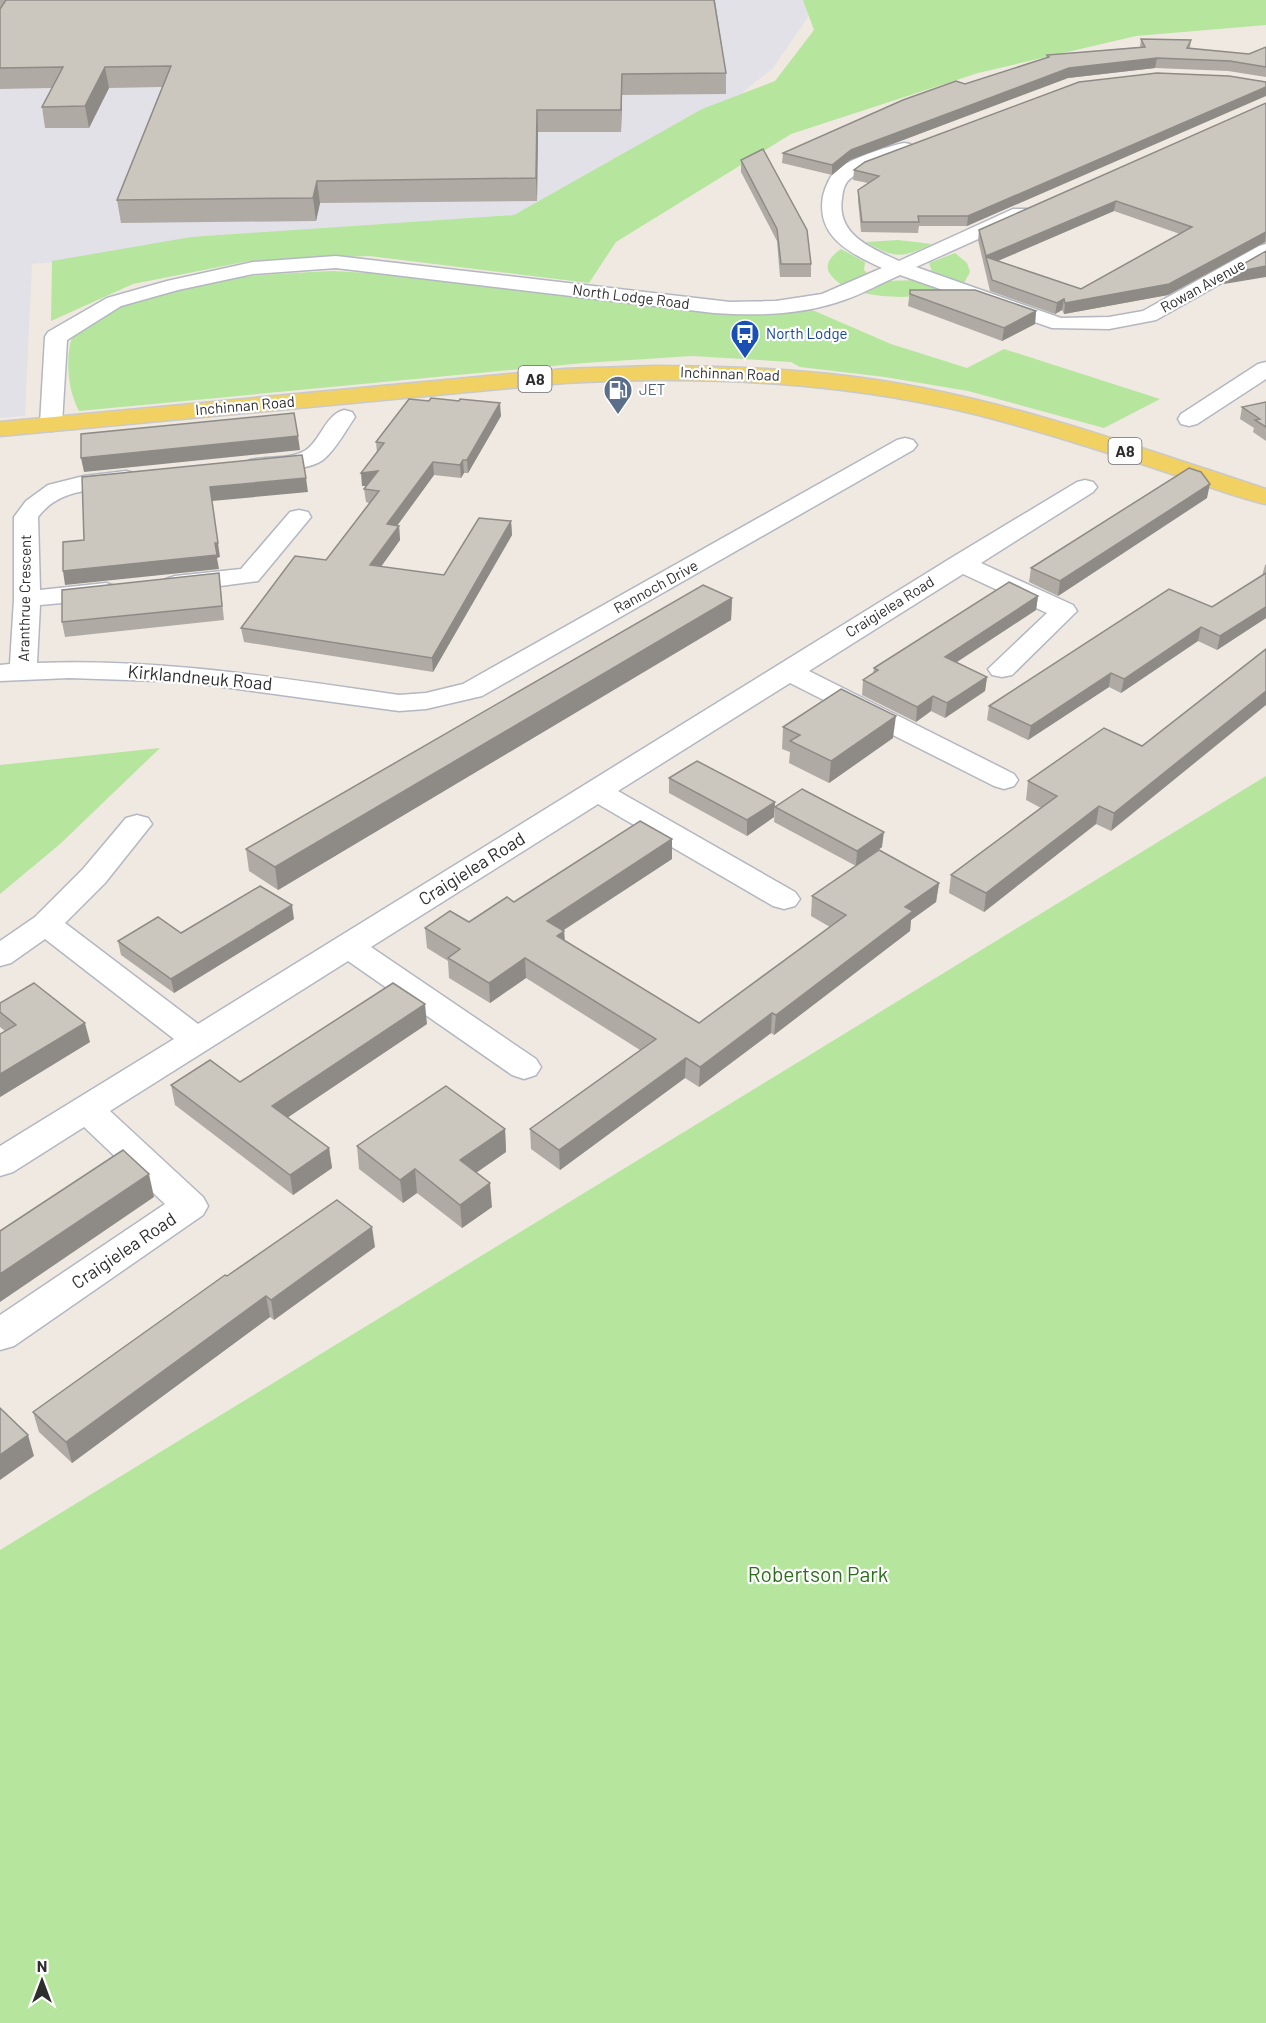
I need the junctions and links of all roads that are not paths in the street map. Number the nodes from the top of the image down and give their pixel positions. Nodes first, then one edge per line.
1 (920, 142) edge
2 (1040, 204) edge
3 (1266, 250) edge
4 (896, 267) junction
5 (1266, 369) edge
6 (344, 417) dead end
7 (1189, 419) dead end
8 (51, 424) junction
9 (0, 429) edge
10 (905, 445) dead end
11 (232, 468) edge
12 (152, 475) edge
13 (1086, 487) dead end
14 (1266, 497) edge
15 (299, 518) dead end
16 (960, 563) junction
17 (27, 599) junction
18 (1002, 669) dead end
19 (788, 671) junction
20 (12, 672) edge
21 (399, 703) joint
22 (1004, 780) dead end
23 (596, 791) junction
24 (137, 824) dead end
25 (784, 899) dead end
26 (46, 924) junction
27 (348, 946) junction
28 (0, 956) edge
29 (197, 1040) junction
30 (524, 1067) dead end
31 (87, 1109) junction
32 (0, 1163) edge
33 (0, 1335) edge

1 - 4 street, Rowan Avenue
2 - 4 street, North Lodge Road
3 - 4 street, Rowan Avenue
4 - 8 street, North Lodge Road
5 - 7 street
6 - 11 street
8 - 9 main road, Inchinnan Road / A8
8 - 14 main road, Inchinnan Road / A8
10 - 21 street, Rannoch Drive
12 - 17 street, Aranthrue Crescent
13 - 16 street, Craigielea Road
15 - 17 street
16 - 18 street
16 - 19 street, Craigielea Road
17 - 20 street, Aranthrue Crescent
19 - 22 street
19 - 23 street, Craigielea Road
20 - 21 street, Kirklandneuk Road
23 - 25 street
23 - 27 street, Craigielea Road
24 - 26 street
26 - 28 street
26 - 29 street
27 - 29 street, Craigielea Road
27 - 30 street
29 - 31 street, Craigielea Road
31 - 32 street, Craigielea Road
31 - 33 street, Craigielea Road

